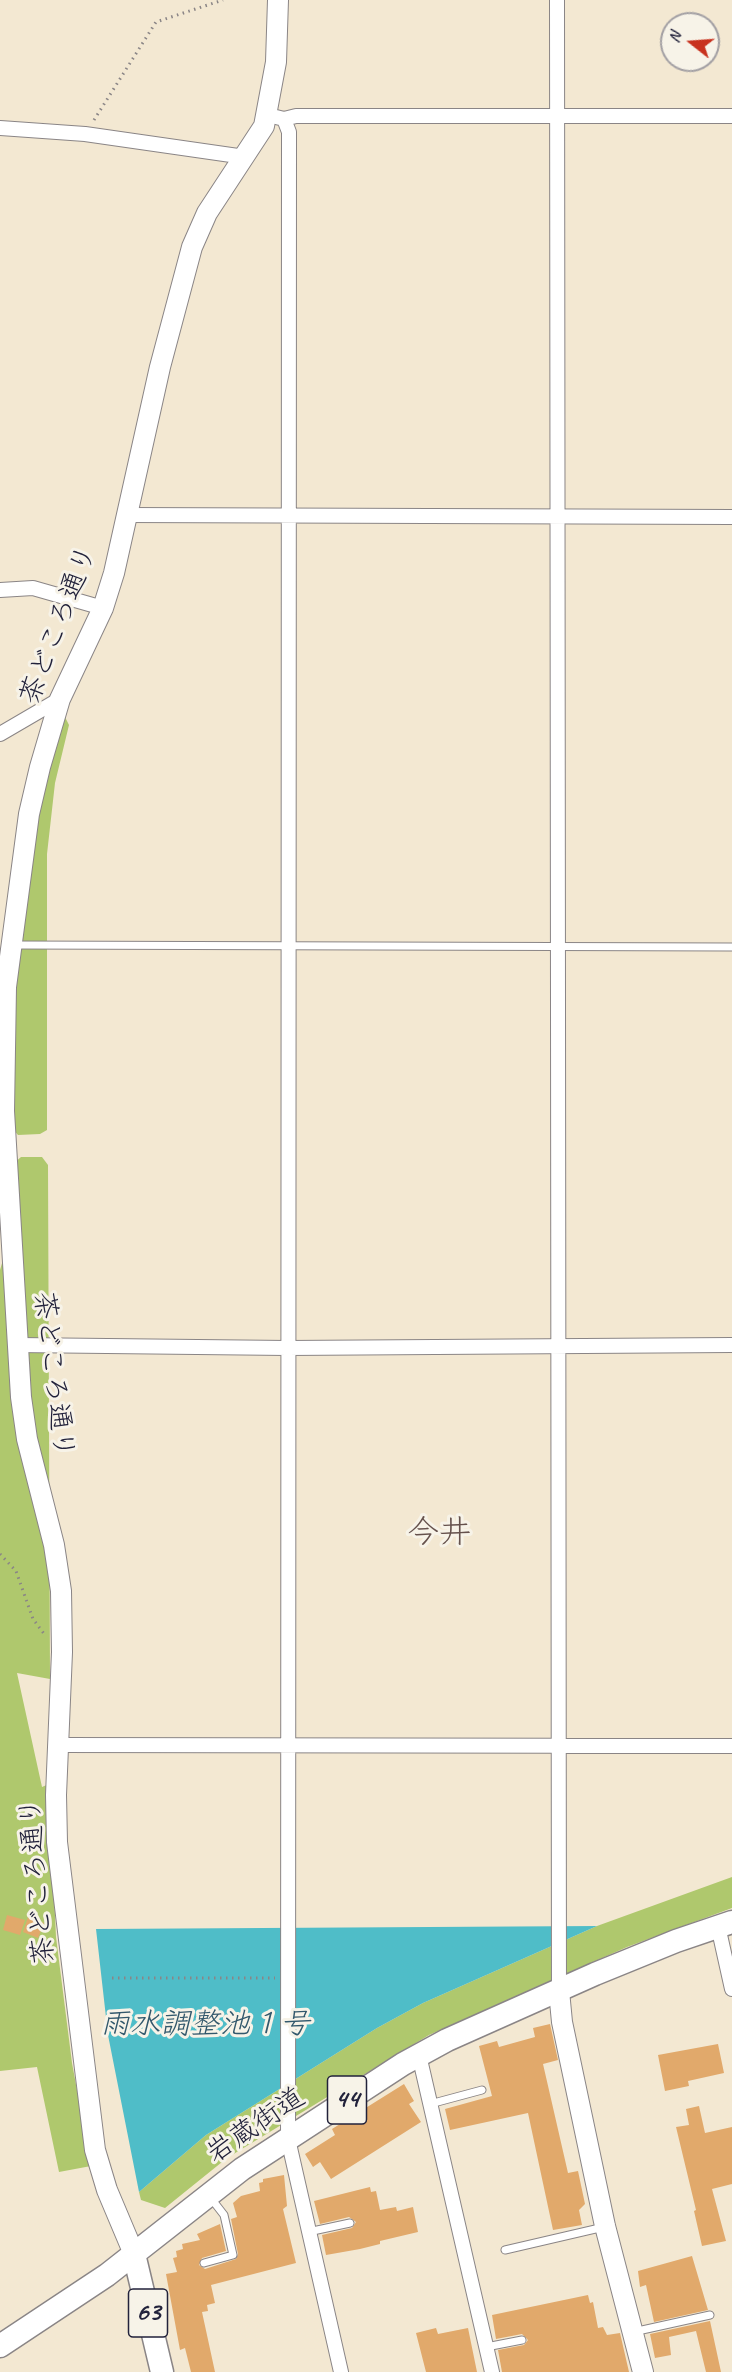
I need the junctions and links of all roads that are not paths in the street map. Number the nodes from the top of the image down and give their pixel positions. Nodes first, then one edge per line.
1 (278, 0) edge
2 (557, 0) edge
3 (558, 116) junction
4 (732, 116) edge
5 (276, 117) junction
6 (0, 128) edge
7 (245, 157) junction
8 (126, 515) junction
9 (287, 516) junction
10 (557, 517) junction
11 (732, 517) edge
12 (0, 590) edge
13 (103, 608) junction
14 (60, 699) junction
15 (0, 734) edge
16 (10, 945) junction
17 (558, 946) junction
18 (288, 947) junction
19 (732, 947) edge
20 (3, 1150) edge
21 (5, 1242) edge
22 (17, 1345) junction
23 (732, 1345) edge
24 (558, 1346) junction
25 (287, 1348) junction
26 (59, 1745) junction
27 (289, 1746) junction
28 (559, 1746) junction
29 (732, 1746) edge
30 (725, 1924) edge
31 (732, 1989) edge
32 (559, 1991) junction
33 (419, 2055) junction
34 (482, 2090) dead end
35 (430, 2104) junction
36 (288, 2139) junction
37 (208, 2195) junction
38 (350, 2223) dead end
39 (605, 2226) junction
40 (308, 2232) junction
41 (505, 2250) dead end
42 (134, 2253) junction
43 (204, 2263) dead end
44 (710, 2315) dead end
45 (633, 2332) junction
46 (522, 2340) dead end
47 (0, 2346) edge
48 (486, 2348) junction
49 (162, 2372) edge
50 (341, 2372) edge
51 (492, 2372) edge
52 (643, 2372) edge

1 - 5 street, 茶どころ通り
2 - 3 street
3 - 4 street
3 - 5 street
3 - 10 street
5 - 7 street, 茶どころ通り
5 - 9 street
6 - 7 street
7 - 8 street, 茶どころ通り
8 - 9 street
8 - 13 street, 茶どころ通り
9 - 10 street
9 - 18 street
10 - 11 street
10 - 17 street
12 - 13 street
13 - 14 street, 茶どころ通り
14 - 15 street
14 - 16 street, 茶どころ通り
16 - 18 lane
16 - 20 street, 茶どころ通り
17 - 18 lane
17 - 19 lane
17 - 24 street
18 - 25 street
20 - 21 street, 茶どころ通り
21 - 22 street, 茶どころ通り
22 - 25 street
22 - 26 street, 茶どころ通り
23 - 24 street
24 - 25 street
24 - 28 street
25 - 27 street
26 - 27 street
26 - 42 street, 茶どころ通り
27 - 28 street
27 - 36 street
28 - 29 street
28 - 32 street
30 - 31 street
30 - 32 main road, 岩蔵街道 / 44
32 - 33 main road, 岩蔵街道 / 44
32 - 39 street
33 - 35 street
33 - 36 main road, 岩蔵街道 / 44
34 - 35 lane
35 - 48 street
36 - 37 main road, 岩蔵街道 / 44
36 - 40 street
37 - 42 main road, 岩蔵街道 / 44
37 - 43 lane
38 - 40 lane
39 - 41 lane
39 - 45 street
40 - 50 street
42 - 47 main road, 岩蔵街道 / 44
42 - 49 main road, 63
44 - 45 lane
45 - 52 street
46 - 48 lane
48 - 51 street

